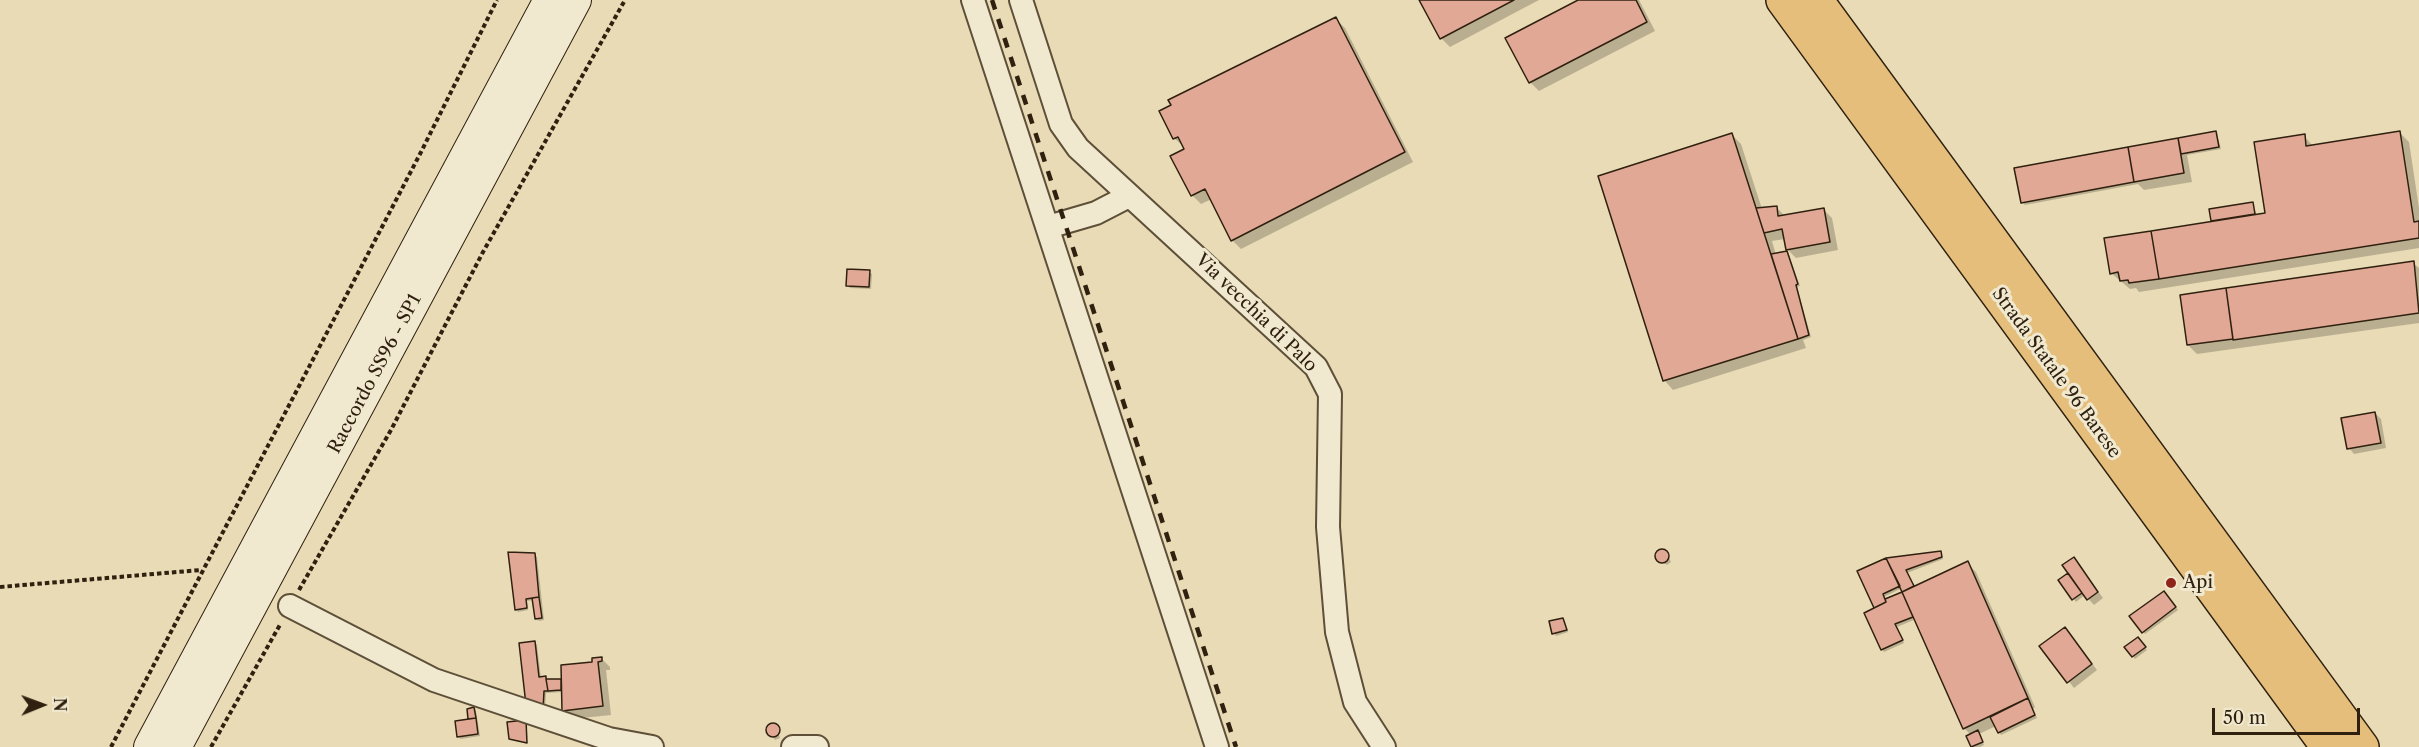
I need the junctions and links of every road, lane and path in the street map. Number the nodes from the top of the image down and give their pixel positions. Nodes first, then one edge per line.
1 (497, 0) edge
2 (549, 0) edge
3 (575, 0) edge
4 (625, 0) edge
5 (973, 0) edge
6 (1021, 0) edge
7 (1783, 0) edge
8 (1816, 0) edge
9 (1129, 196) junction
10 (1048, 227) junction
11 (202, 570) junction
12 (0, 587) edge
13 (290, 606) junction
14 (111, 747) edge
15 (150, 747) edge
16 (175, 747) edge
17 (211, 747) edge
18 (652, 747) edge
19 (793, 747) edge
20 (817, 747) edge
21 (1217, 747) edge
22 (1384, 747) edge
23 (2328, 747) edge
24 (2362, 747) edge

1 - 11 path
2 - 15 main road, Raccordo SS96 - SP1
3 - 16 main road, Raccordo SS96 - SP1
4 - 13 path
5 - 10 street
6 - 9 street, Via vecchia di Palo
7 - 23 main road, Strada Statale 96 Barese
8 - 24 main road, Strada Statale 96 Barese
9 - 10 street
9 - 22 street, Via vecchia di Palo
10 - 21 street
11 - 12 path
11 - 14 path
13 - 17 path
13 - 18 street
19 - 20 street

